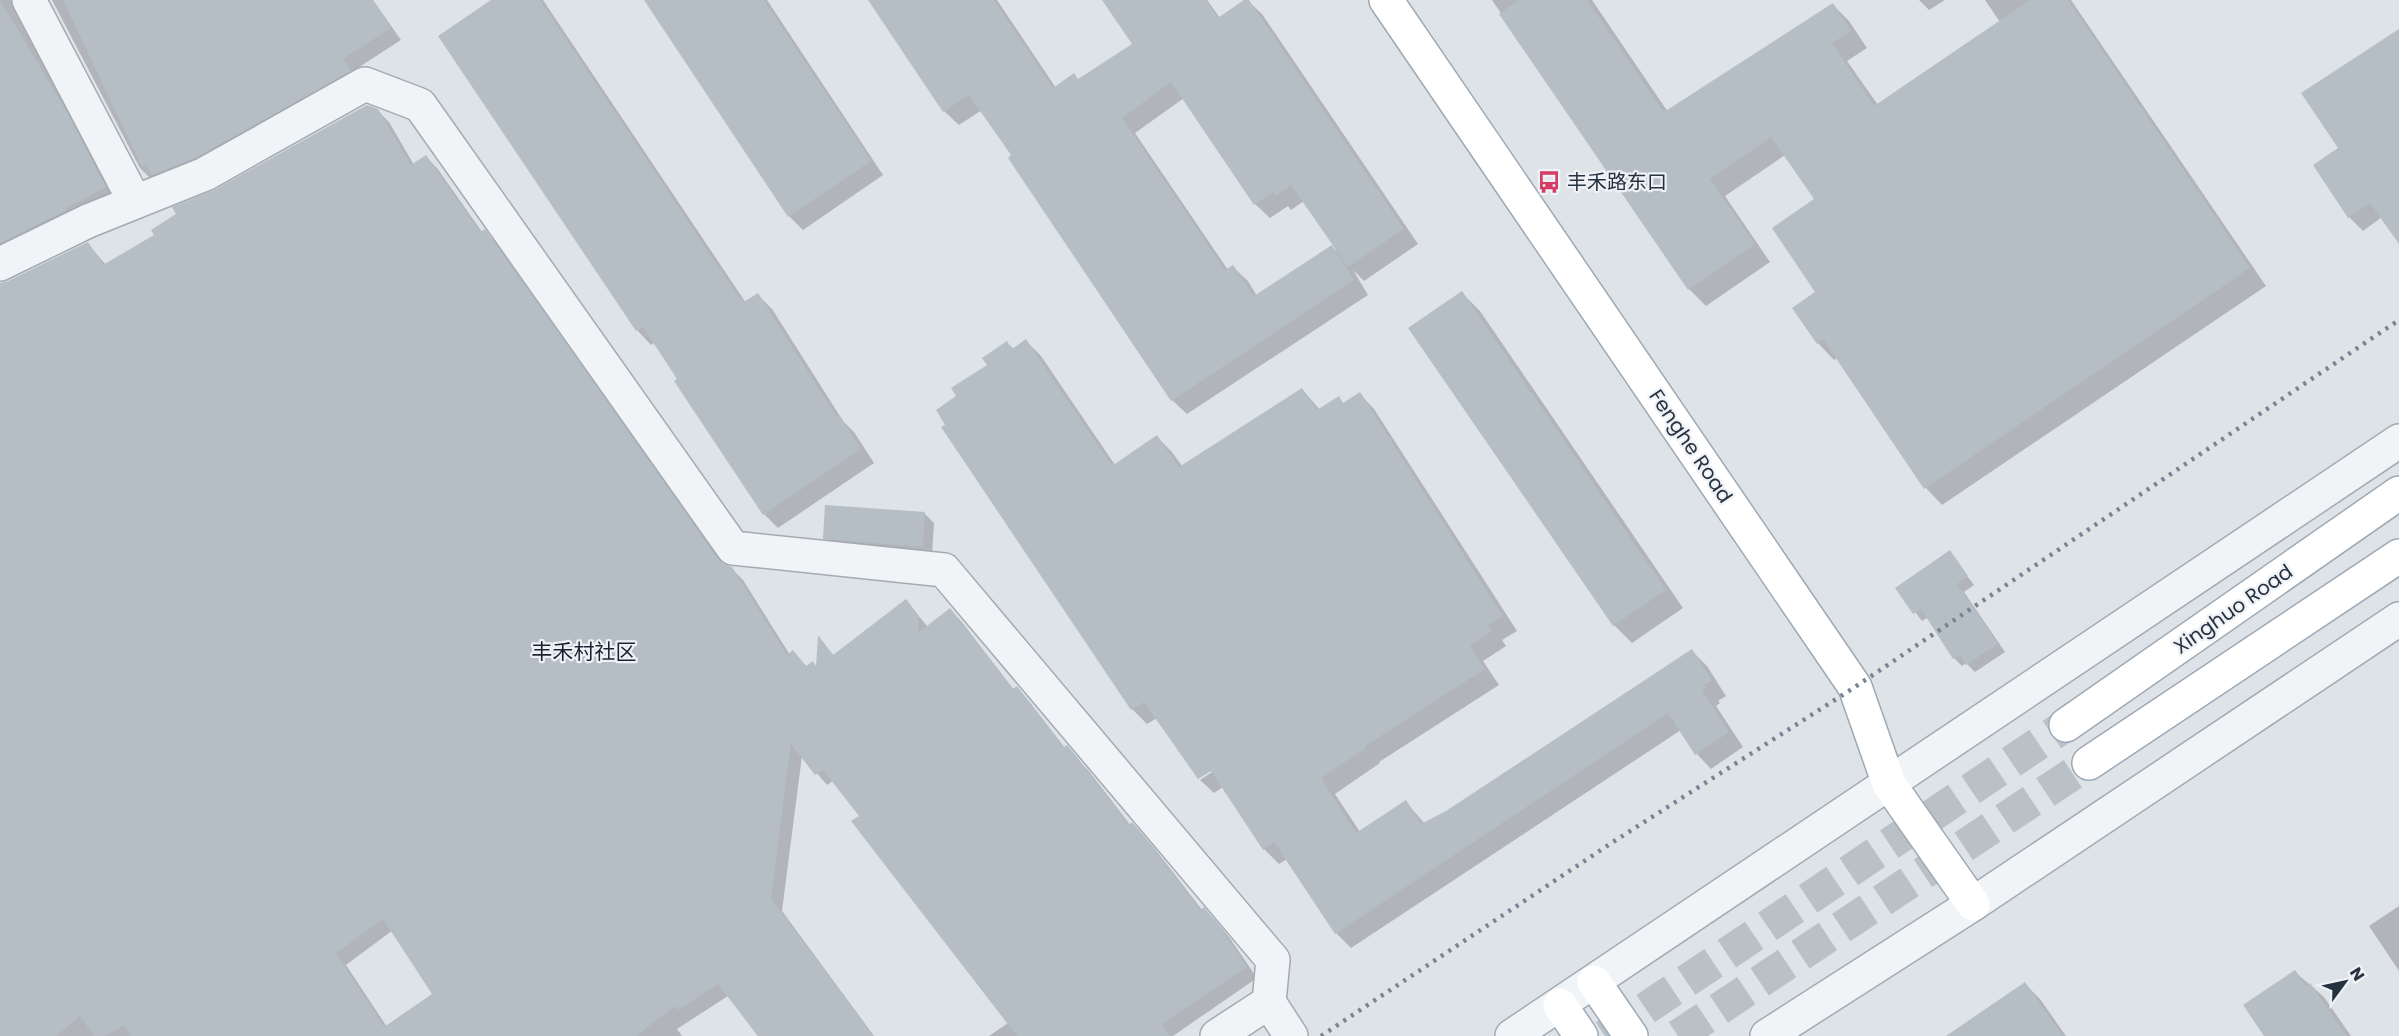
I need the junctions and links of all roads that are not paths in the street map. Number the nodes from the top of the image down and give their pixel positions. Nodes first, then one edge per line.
1 (29, 0) edge
2 (1386, 0) edge
3 (135, 202) junction
4 (0, 264) edge
5 (2399, 441) edge
6 (2399, 493) edge
7 (2399, 556) edge
8 (2399, 619) edge
9 (2066, 725) tunnel mouth
10 (2089, 763) tunnel mouth
11 (1889, 784) junction
12 (1973, 904) junction
13 (1594, 982) junction
14 (1269, 1002) junction
15 (1560, 1005) junction
16 (1217, 1036) edge
17 (1291, 1036) edge
18 (1512, 1036) edge
19 (1581, 1036) edge
20 (1631, 1036) edge
21 (1767, 1036) edge

1 - 3 street
2 - 11 main road, Fenghe Road
3 - 4 street
3 - 14 street
5 - 11 street
6 - 9 main road, Xinghuo Road
7 - 10 main road
8 - 12 street
11 - 12 main road, Fenghe Road
11 - 13 street
12 - 21 street
13 - 15 street
13 - 20 main road
14 - 16 street
14 - 17 street
15 - 18 street
15 - 19 main road

